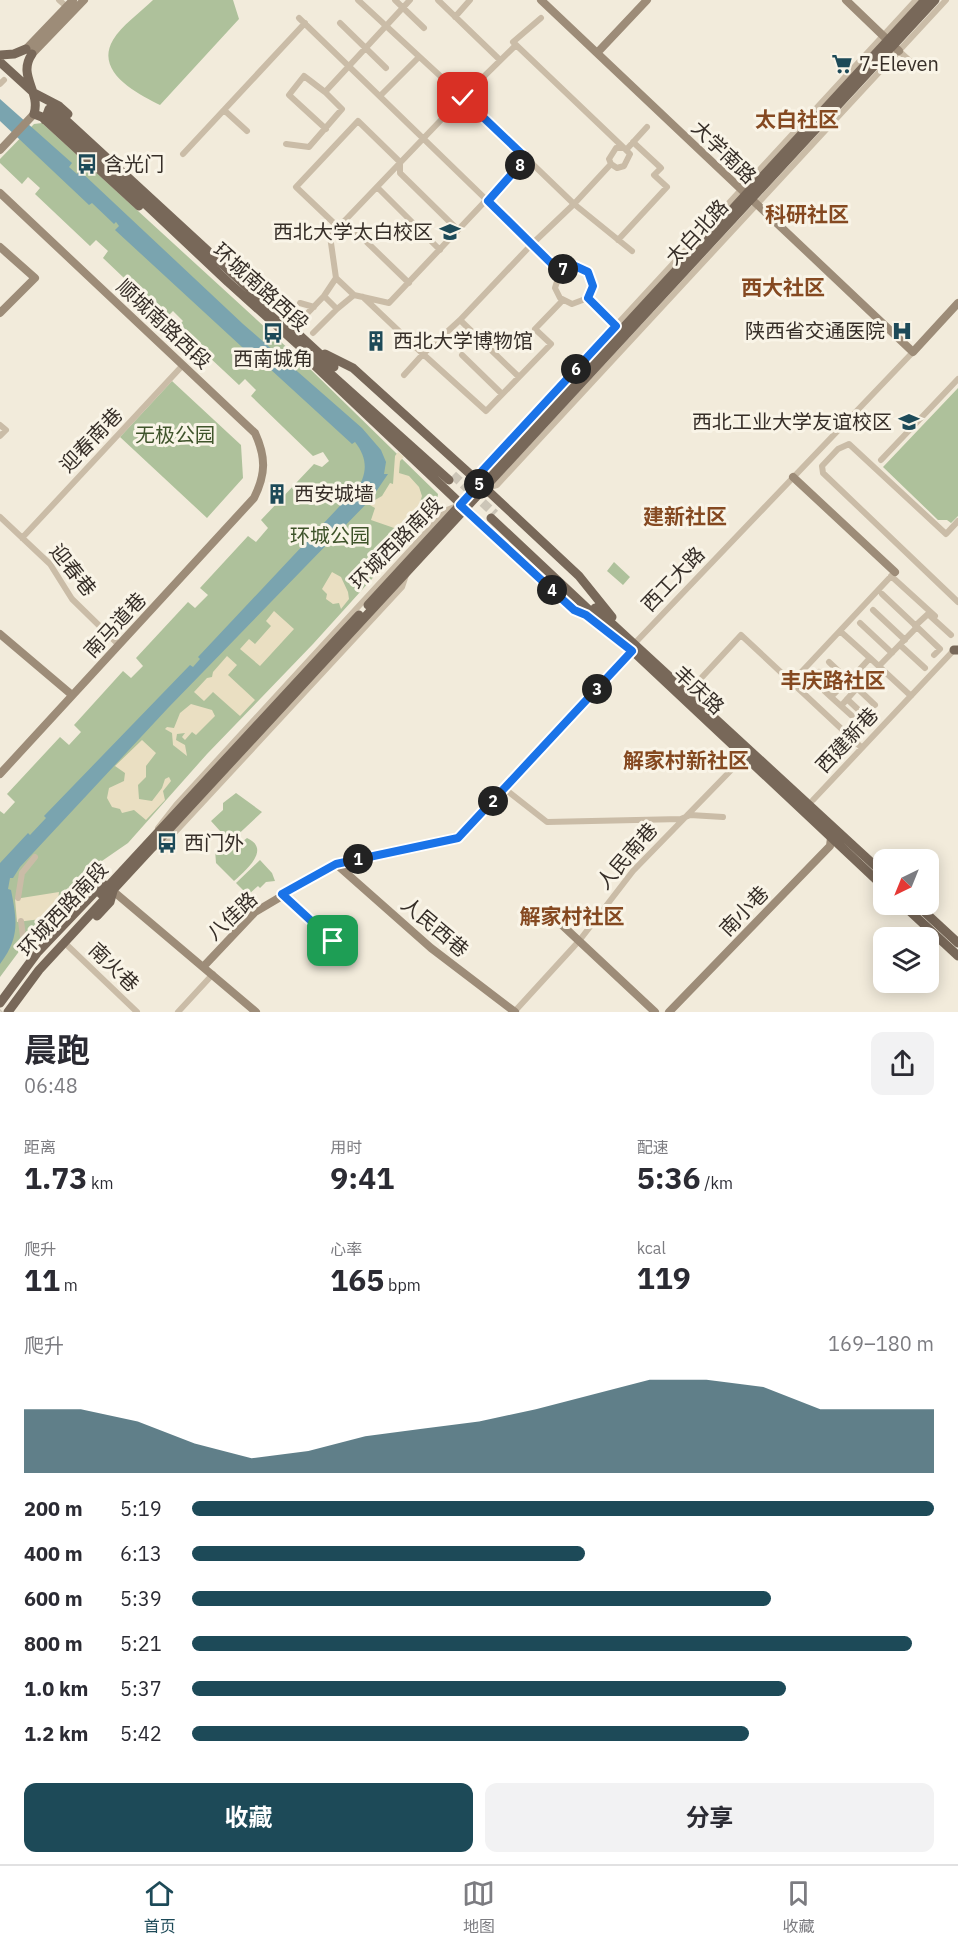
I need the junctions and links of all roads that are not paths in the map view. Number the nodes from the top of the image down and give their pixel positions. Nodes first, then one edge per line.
1 (59, 0) edge
2 (84, 0) edge
3 (358, 0) edge
4 (395, 0) edge
5 (410, 0) edge
6 (438, 0) edge
7 (470, 0) edge
8 (541, 0) edge
9 (646, 0) edge
10 (846, 0) edge
11 (916, 0) edge
12 (925, 0) edge
13 (935, 0) edge
14 (946, 0) edge
15 (70, 3) edge
16 (403, 8) junction
17 (455, 17) junction
18 (299, 18) dead end
19 (542, 18) dead end
20 (305, 23) junction
21 (340, 24) dead end
22 (386, 26) junction
23 (424, 28) dead end
24 (891, 43) junction
25 (516, 45) junction
26 (365, 48) junction
27 (29, 51) junction
28 (597, 53) junction
29 (0, 55) edge
30 (419, 57) junction
31 (500, 60) junction
32 (0, 62) edge
33 (348, 65) junction
34 (386, 68) dead end
35 (920, 70) dead end
36 (325, 92) junction
37 (34, 93) junction
38 (381, 96) junction
39 (463, 98) junction
40 (224, 110) junction
41 (54, 114) junction
42 (33, 116) junction
43 (647, 128) dead end
44 (326, 129) junction
45 (247, 131) dead end
46 (423, 138) junction
47 (633, 142) junction
48 (286, 144) dead end
49 (625, 149) junction
50 (0, 150) edge
51 (183, 154) dead end
52 (526, 158) junction
53 (400, 162) junction
54 (611, 164) junction
55 (376, 187) junction
56 (0, 193) edge
57 (748, 198) junction
58 (488, 201) junction
59 (574, 204) junction
60 (345, 221) junction
61 (338, 227) junction
62 (458, 230) junction
63 (618, 240) junction
64 (532, 244) junction
65 (0, 247) edge
66 (440, 250) junction
67 (632, 251) dead end
68 (560, 272) junction
69 (336, 278) junction
70 (409, 283) junction
71 (354, 295) junction
72 (324, 296) junction
73 (363, 297) junction
74 (588, 298) junction
75 (563, 300) junction
76 (300, 303) dead end
77 (958, 303) edge
78 (314, 307) junction
79 (337, 309) junction
80 (0, 313) edge
81 (459, 320) junction
82 (300, 321) dead end
83 (618, 328) junction
84 (313, 333) dead end
85 (299, 346) junction
86 (314, 349) junction
87 (913, 352) junction
88 (423, 354) junction
89 (462, 355) dead end
90 (183, 365) junction
91 (404, 375) dead end
92 (519, 377) junction
93 (958, 379) edge
94 (502, 394) junction
95 (0, 425) edge
96 (0, 436) edge
97 (881, 460) dead end
98 (793, 477) junction
99 (483, 486) junction
100 (254, 498) joint
101 (463, 508) junction
102 (0, 518) edge
103 (958, 521) edge
104 (22, 538) junction
105 (390, 572) junction
106 (893, 574) junction
107 (386, 586) junction
108 (882, 594) dead end
109 (958, 602) edge
110 (873, 610) dead end
111 (935, 616) dead end
112 (860, 623) dead end
113 (916, 627) junction
114 (840, 631) junction
115 (0, 635) edge
116 (951, 635) dead end
117 (620, 641) junction
118 (902, 643) junction
119 (119, 645) junction
120 (633, 645) junction
121 (956, 650) edge
122 (892, 653) junction
123 (934, 655) dead end
124 (870, 658) junction
125 (829, 662) dead end
126 (879, 666) junction
127 (925, 668) dead end
128 (803, 671) junction
129 (819, 672) dead end
130 (848, 680) junction
131 (792, 682) junction
132 (692, 688) dead end
133 (857, 688) junction
134 (838, 690) junction
135 (72, 695) junction
136 (911, 696) junction
137 (831, 697) junction
138 (847, 699) junction
139 (875, 705) dead end
140 (841, 706) junction
141 (866, 716) dead end
142 (861, 724) dead end
143 (862, 748) junction
144 (738, 751) junction
145 (0, 774) edge
146 (505, 789) junction
147 (813, 800) dead end
148 (690, 815) junction
149 (723, 817) dead end
150 (834, 834) junction
151 (155, 835) junction
152 (35, 857) dead end
153 (336, 864) junction
154 (873, 865) edge
155 (873, 875) edge
156 (115, 880) junction
157 (113, 891) junction
158 (282, 894) junction
159 (18, 898) dead end
160 (547, 911) dead end
161 (914, 915) edge
162 (928, 915) edge
163 (21, 921) dead end
164 (333, 941) dead end
165 (579, 941) junction
166 (958, 943) edge
167 (68, 946) junction
168 (37, 953) junction
169 (958, 956) edge
170 (204, 966) junction
171 (213, 974) junction
172 (0, 1003) edge
173 (2, 1011) edge
174 (8, 1012) edge
175 (16, 1012) edge
176 (137, 1012) edge
177 (178, 1012) edge
178 (256, 1012) edge
179 (515, 1012) edge
180 (655, 1012) edge
181 (669, 1012) edge

1 - 15 street
2 - 27 street
3 - 22 street
4 - 16 street
5 - 16 street
6 - 17 street
7 - 17 street
8 - 28 street, 大学南路
9 - 28 street
10 - 24 street
11 - 24 street
12 - 24 main road, 太白北路
13 - 24 main road, 太白北路
14 - 24 street
15 - 27 street
16 - 22 street
16 - 23 street
17 - 31 street
18 - 20 street
19 - 25 street
20 - 33 street
20 - 40 street
21 - 26 street
22 - 26 street
22 - 30 street
24 - 35 street
24 - 57 main road, 太白北路
24 - 57 street
25 - 31 street
25 - 49 street
26 - 33 street
26 - 34 street
27 - 29 main road
27 - 37 main road
28 - 57 street, 大学南路
30 - 38 street
30 - 39 street
31 - 39 street
32 - 37 main road, 环城南路西段
33 - 36 street
33 - 38 street
36 - 44 street
36 - 44 street
37 - 41 main road, 环城南路西段
37 - 42 main road
38 - 46 street
39 - 46 street
39 - 52 street
40 - 45 street
40 - 51 street
41 - 42 main road
41 - 85 main road, 环城南路西段
41 - 86 main road, 环城南路西段
42 - 50 street
43 - 47 street
44 - 48 street
46 - 53 street
46 - 58 street
47 - 49 street
47 - 63 street
49 - 54 street
49 - 54 street
52 - 58 street
52 - 59 street
53 - 55 street
53 - 61 street
53 - 62 street
54 - 59 street
55 - 60 street
55 - 66 street
56 - 90 street, 顺城南路西段
57 - 83 main road, 太白北路
57 - 87 street, 大学南路
57 - 99 main road, 太白北路
58 - 62 street
58 - 64 street
59 - 63 street
59 - 64 street
60 - 61 street
60 - 70 street
61 - 69 street
62 - 66 street
63 - 67 street
64 - 68 street
64 - 81 street
65 - 80 street
66 - 70 street
68 - 74 street
68 - 75 street
69 - 71 street
69 - 72 street
70 - 73 street
71 - 73 street
71 - 79 street
72 - 78 street
72 - 79 street
73 - 88 street
74 - 75 street
74 - 83 street
75 - 92 street
76 - 78 street
77 - 87 street, 西工大路
78 - 82 street
79 - 84 street
81 - 88 street
81 - 92 street
83 - 99 main road, 太白北路
85 - 86 main road, 环城南路西段
85 - 101 main road
86 - 99 main road
87 - 98 street, 西工大路
88 - 91 street
88 - 94 street
89 - 94 street
90 - 100 street, 顺城南路西段
90 - 104 street, 迎春南巷
92 - 94 street
93 - 97 street
95 - 96 street
98 - 106 street
98 - 120 street, 西工大路
99 - 101 main road, 环城西路南段
99 - 120 main road
100 - 119 street, 南马道巷
101 - 105 street, 环城西路南段
101 - 107 main road, 环城西路南段
101 - 117 main road
101 - 157 main road, 环城西路南段
102 - 104 street, 迎春巷
103 - 109 street
104 - 119 street, 迎春巷
105 - 107 street
105 - 151 street, 环城西路南段
106 - 111 street
106 - 114 street
107 - 151 main road, 环城西路南段
108 - 113 street
110 - 118 street
112 - 122 street
113 - 116 street
113 - 118 street
113 - 123 street
114 - 124 street
114 - 128 street
115 - 135 street
117 - 120 main road, 丰庆路
117 - 120 main road, 丰庆路
118 - 122 street
118 - 127 street
119 - 135 street, 南马道巷
120 - 144 main road, 丰庆路
120 - 146 street, 八佳路
120 - 150 main road, 丰庆路
121 - 136 street, 西建新巷
122 - 126 street
124 - 126 street
124 - 130 street
125 - 130 street
126 - 136 street
128 - 131 street
128 - 137 street
129 - 134 street
130 - 133 street
130 - 134 street
131 - 132 street
131 - 143 street
133 - 138 street
133 - 139 street
134 - 137 street
135 - 145 street, 南马道巷
136 - 143 street, 西建新巷
137 - 140 street
138 - 140 street
138 - 141 street
140 - 142 street
143 - 147 street, 西建新巷
144 - 148 street, 人民南巷
144 - 150 main road, 丰庆路
146 - 148 street
146 - 153 street, 八佳路
148 - 149 street
148 - 165 street, 人民南巷
150 - 154 main road, 丰庆路
150 - 155 main road, 丰庆路
150 - 181 street, 南小巷
151 - 156 main road, 环城西路南段
152 - 159 street
153 - 158 street, 八佳路
153 - 179 street, 人民西巷
156 - 168 main road
156 - 173 main road, 环城西路南段
157 - 167 main road
157 - 170 street, 八佳路
157 - 174 main road, 环城西路南段
158 - 164 street
158 - 170 street, 八佳路
160 - 165 street
161 - 169 main road
162 - 166 main road
163 - 168 street
165 - 179 street, 人民南巷
165 - 180 street
167 - 175 main road
167 - 176 street, 南火巷
168 - 172 main road
170 - 171 street, 八佳路
171 - 177 street
171 - 178 street, 八佳路

